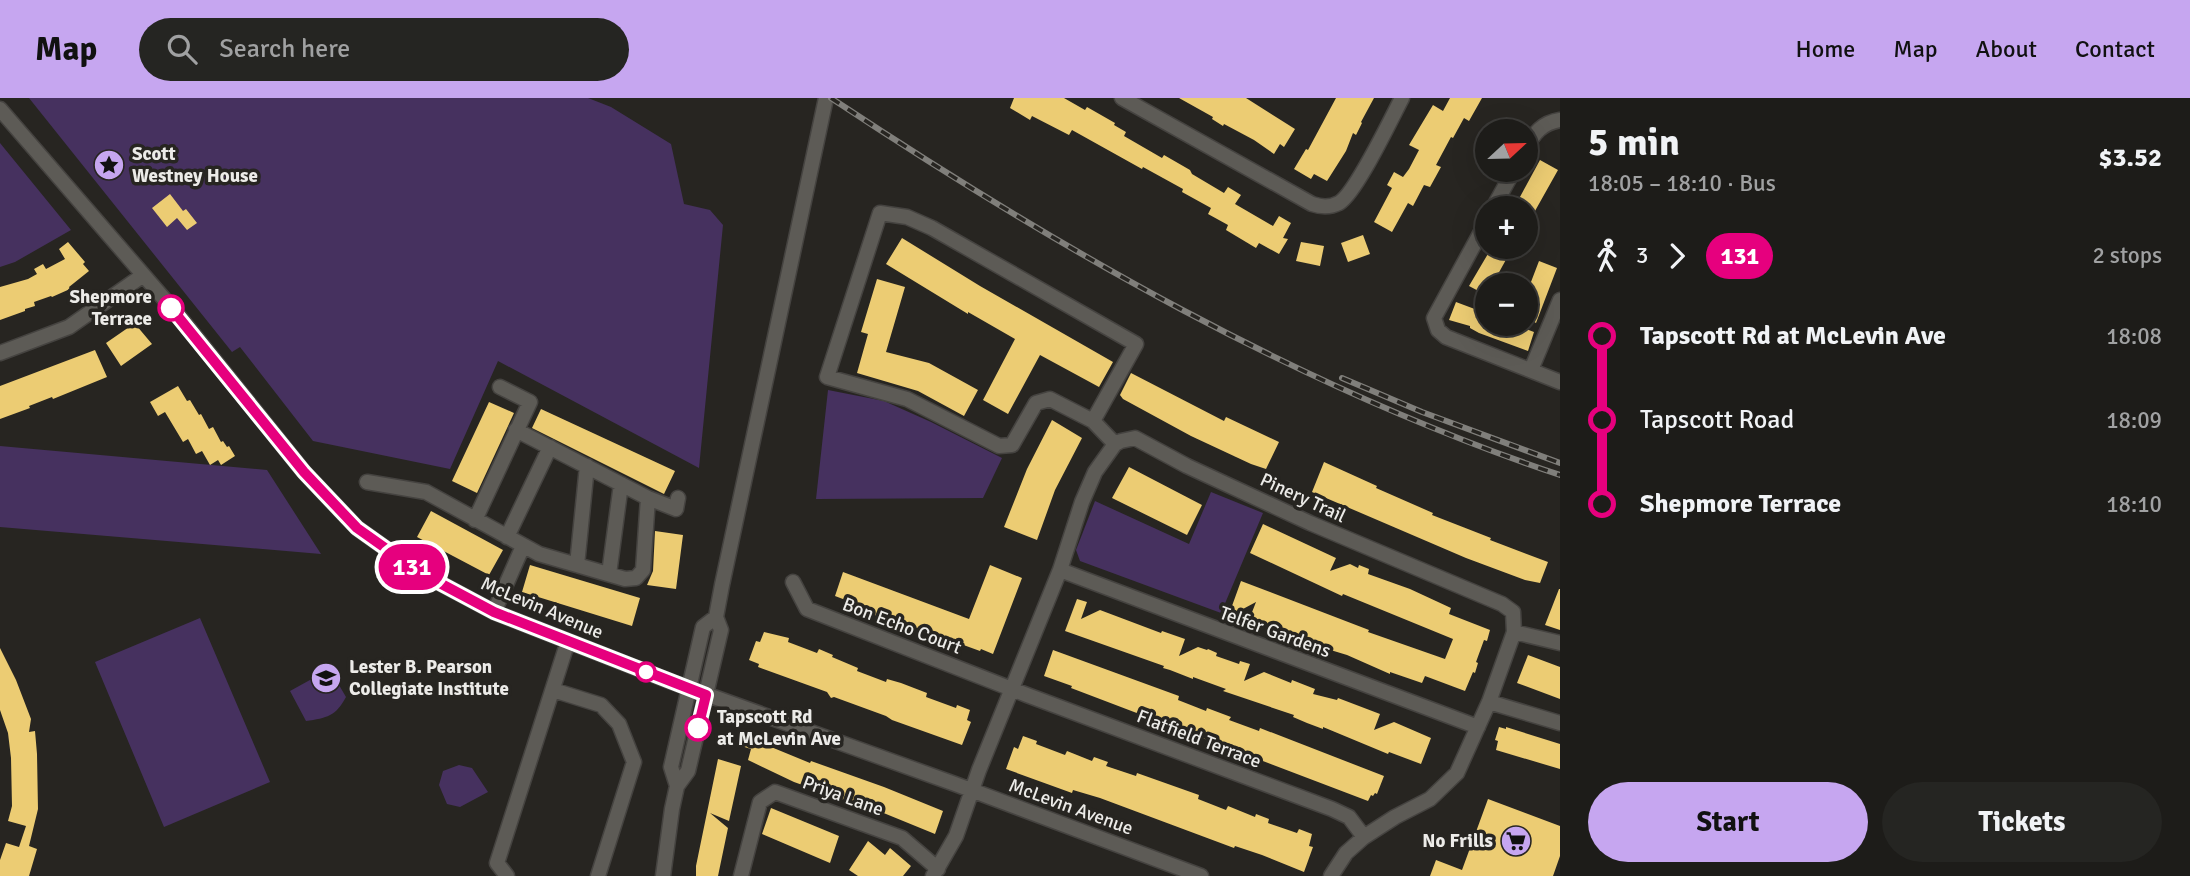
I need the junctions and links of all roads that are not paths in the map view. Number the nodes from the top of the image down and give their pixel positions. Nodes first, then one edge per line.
1 (826, 98) edge
2 (1122, 98) edge
3 (1402, 98) edge
4 (0, 109) edge
5 (1560, 120) edge
6 (1538, 129) edge
7 (1475, 243) edge
8 (142, 276) junction
9 (1560, 300) edge
10 (0, 353) edge
11 (1531, 370) junction
12 (1560, 382) edge
13 (500, 387) dead end
14 (1093, 421) junction
15 (516, 430) junction
16 (1115, 444) junction
17 (550, 447) junction
18 (587, 466) junction
19 (367, 482) dead end
20 (621, 484) junction
21 (648, 498) junction
22 (678, 498) dead end
23 (475, 520) junction
24 (507, 537) junction
25 (523, 546) junction
26 (578, 565) junction
27 (1060, 570) junction
28 (609, 575) junction
29 (793, 582) dead end
30 (494, 612) junction
31 (716, 617) junction
32 (1514, 632) junction
33 (568, 641) junction
34 (1560, 643) edge
35 (690, 688) junction
36 (1012, 688) junction
37 (553, 690) junction
38 (706, 695) junction
39 (1489, 702) junction
40 (1560, 723) edge
41 (1478, 727) junction
42 (677, 786) junction
43 (971, 791) junction
44 (1364, 837) junction
45 (936, 872) edge
46 (507, 876) edge
47 (598, 876) edge
48 (663, 876) edge
49 (741, 876) edge
50 (1201, 876) edge
51 (1331, 876) edge

1 - 31 street
2 - 3 street
4 - 8 street, McLevin Avenue
5 - 6 street
7 - 11 street
8 - 10 street
8 - 30 street, McLevin Avenue
9 - 11 street
11 - 12 street
13 - 15 street
14 - 14 street
14 - 16 street
15 - 17 street
15 - 23 street
16 - 27 street
16 - 32 street, Pinery Trail
17 - 18 street
17 - 24 street
18 - 20 street
18 - 26 street
19 - 23 street
20 - 21 street
20 - 28 street
21 - 22 street
21 - 28 street
23 - 24 street
24 - 25 street
25 - 26 street
25 - 30 street
26 - 28 street
27 - 36 street
27 - 41 street, Telfer Gardens
29 - 36 street, Bon Echo Court
30 - 33 street, McLevin Avenue
31 - 35 street
31 - 38 street
32 - 34 street
32 - 39 street
33 - 35 street, McLevin Avenue
33 - 37 street
35 - 38 street, McLevin Avenue
35 - 42 street
36 - 43 street
36 - 44 street, Flatfield Terrace
37 - 46 street
37 - 47 street
38 - 42 street
38 - 43 street, McLevin Avenue
39 - 40 street
39 - 41 street
41 - 44 street
42 - 48 street
43 - 45 street
43 - 50 street, McLevin Avenue
44 - 51 street
45 - 49 street, Priya Lane

